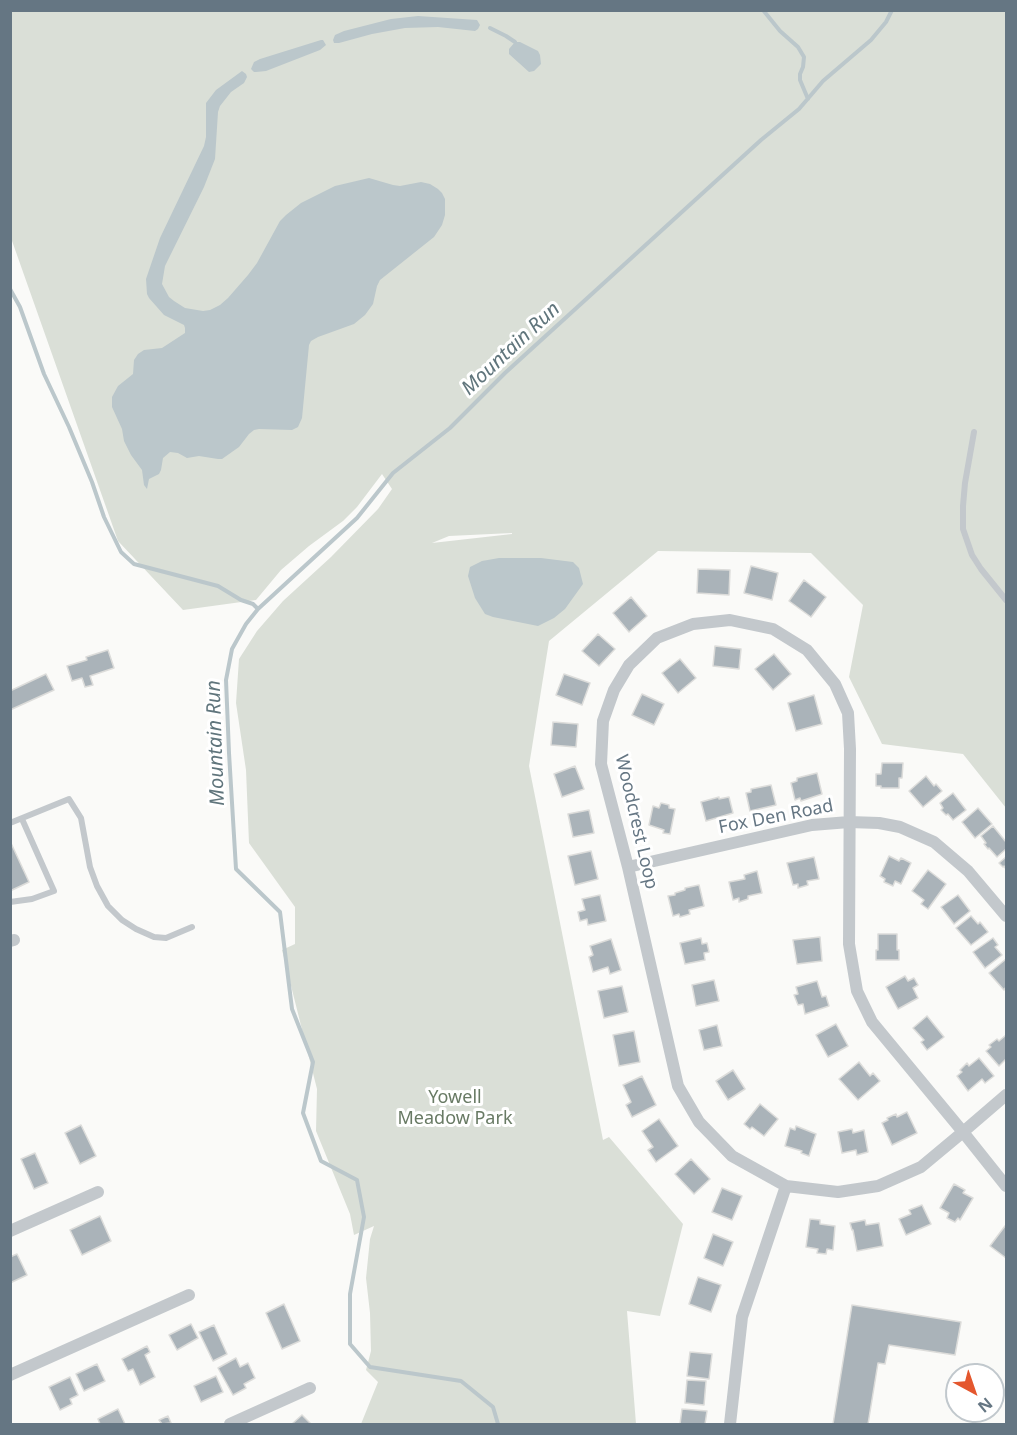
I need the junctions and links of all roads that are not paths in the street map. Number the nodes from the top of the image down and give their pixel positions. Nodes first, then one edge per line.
1 (975, 432) dead end
2 (1006, 600) edge
3 (22, 819) junction
4 (849, 822) junction
5 (10, 823) edge
6 (628, 867) junction
7 (10, 902) edge
8 (1006, 916) edge
9 (192, 927) dead end
10 (1006, 1095) edge
11 (963, 1132) junction
12 (786, 1186) junction
13 (1006, 1186) edge
14 (98, 1192) dead end
15 (10, 1231) edge
16 (189, 1295) dead end
17 (10, 1375) edge
18 (310, 1388) dead end
19 (230, 1425) edge
20 (730, 1425) edge

1 - 2 lane
3 - 5 lane
3 - 7 lane
3 - 9 lane
4 - 6 street, Fox Den Road
4 - 6 street, Woodcrest Loop
4 - 8 street, Fox Den Road
4 - 11 street, Woodcrest Loop
6 - 12 street, Woodcrest Loop
10 - 11 street
11 - 12 street, Woodcrest Loop
11 - 13 street
12 - 20 street
14 - 15 street
16 - 17 street
18 - 19 street

